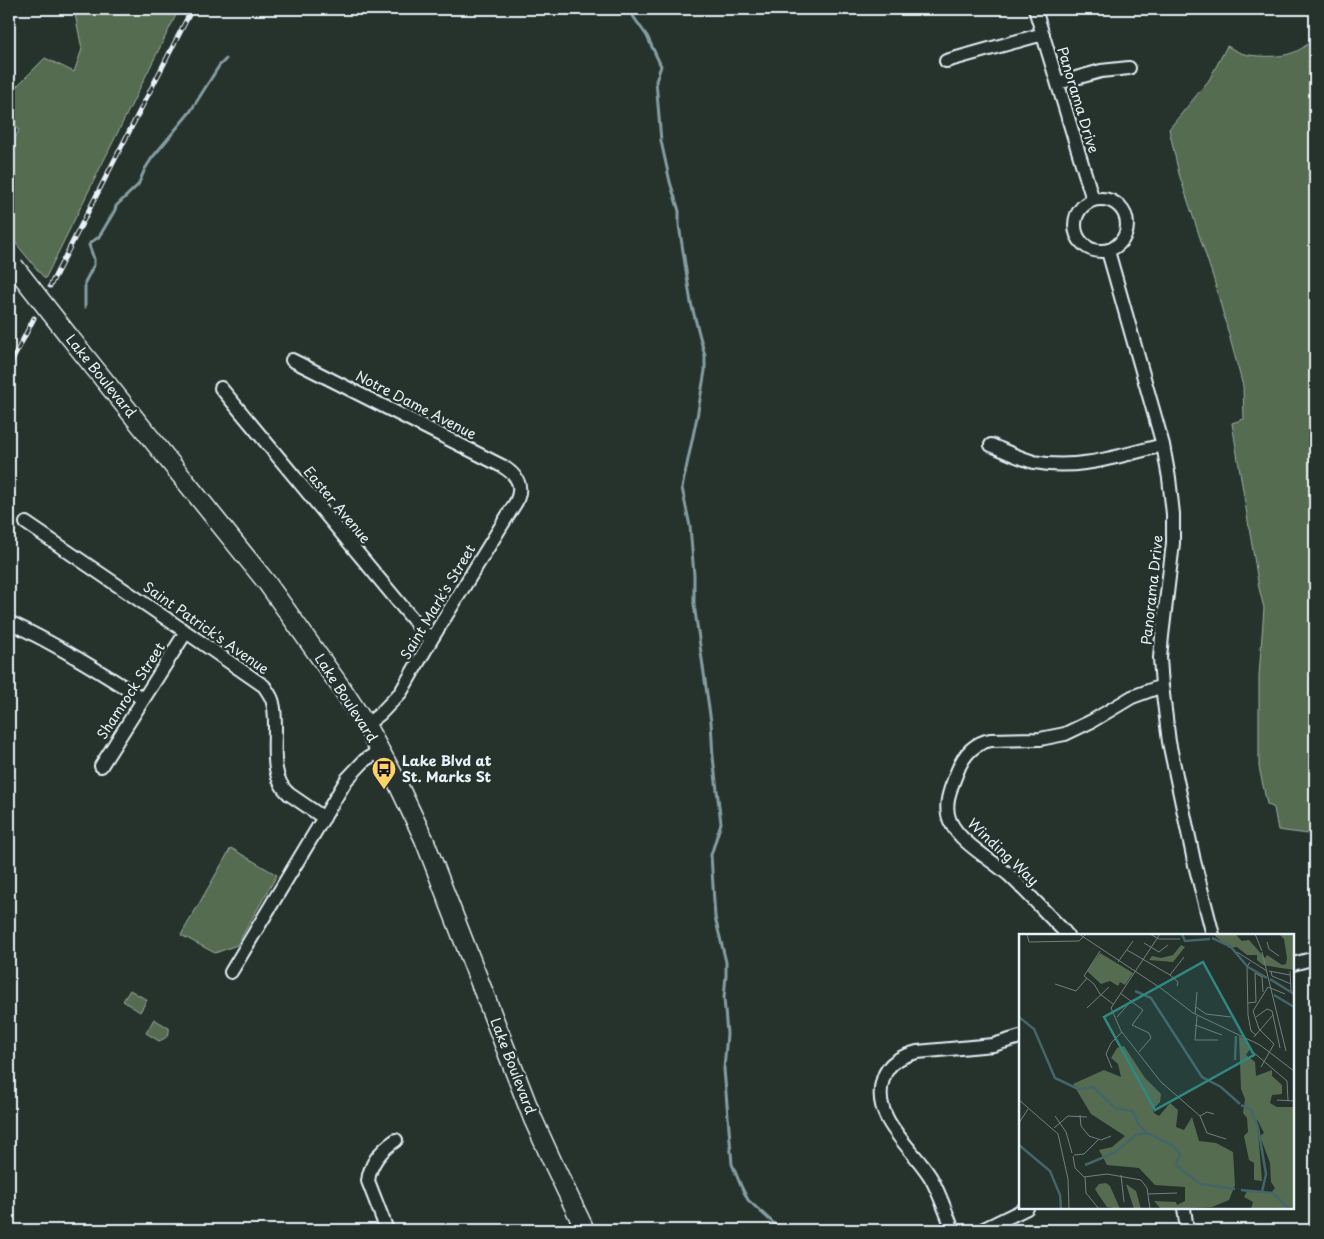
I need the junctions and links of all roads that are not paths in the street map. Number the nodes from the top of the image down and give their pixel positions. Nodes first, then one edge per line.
1 (1035, 9) edge
2 (1042, 34) junction
3 (946, 61) dead end
4 (1129, 68) dead end
5 (1058, 83) junction
6 (1093, 200) junction
7 (1108, 251) junction
8 (11, 262) edge
9 (292, 360) dead end
10 (221, 388) dead end
11 (991, 445) dead end
12 (1163, 445) junction
13 (520, 485) joint
14 (26, 523) dead end
15 (9, 622) edge
16 (186, 632) junction
17 (431, 640) junction
18 (1162, 686) junction
19 (143, 699) junction
20 (366, 725) junction
21 (381, 750) junction
22 (101, 766) dead end
23 (324, 818) junction
24 (1066, 934) edge
25 (1213, 934) edge
26 (1315, 958) edge
27 (1294, 964) edge
28 (231, 972) dead end
29 (1019, 1037) edge
30 (396, 1140) dead end
31 (1025, 1209) edge
32 (1184, 1209) edge
33 (387, 1230) edge
34 (585, 1230) edge
35 (953, 1230) edge
36 (982, 1230) edge
37 (1187, 1230) edge

1 - 2 street, Panorama Drive
2 - 3 street
2 - 5 street, Panorama Drive
4 - 5 street
5 - 6 street, Panorama Drive
6 - 7 street
6 - 7 street
7 - 12 street, Panorama Drive
8 - 20 main road, Lake Boulevard, bridge
9 - 13 street, Notre Dame Avenue
10 - 17 street, Easter Avenue
11 - 12 street
12 - 18 street, Panorama Drive
13 - 17 street, Saint Mark's Street
14 - 16 street, Saint Patrick's Avenue
15 - 19 street
16 - 19 street, Shamrock Street
16 - 23 street, Saint Patrick's Avenue
17 - 20 street, Saint Mark's Street
18 - 24 street, Winding Way
18 - 25 street, Panorama Drive
19 - 22 street, Shamrock Street
20 - 21 main road, Lake Boulevard
21 - 23 street
21 - 34 main road, Lake Boulevard
23 - 28 street
26 - 27 street
29 - 35 street
30 - 33 street
31 - 36 street
32 - 37 street

